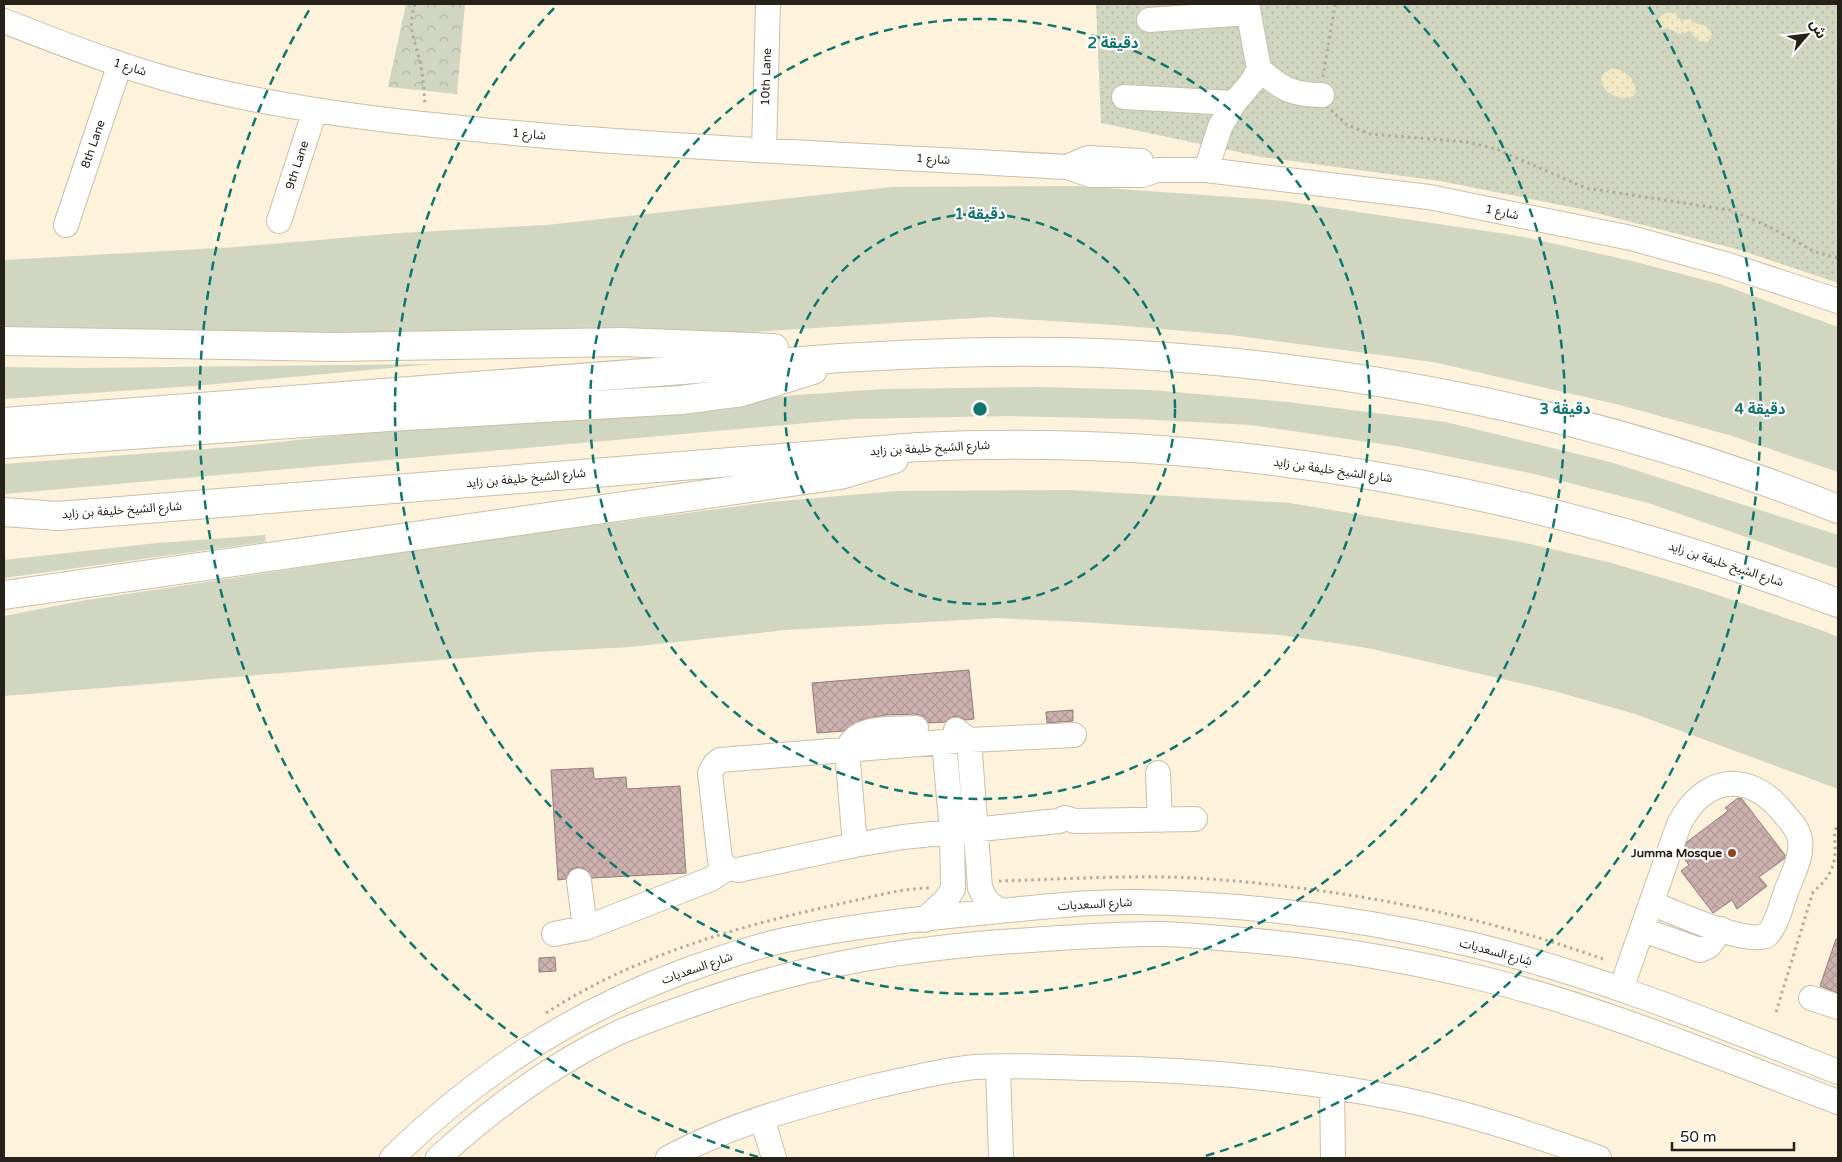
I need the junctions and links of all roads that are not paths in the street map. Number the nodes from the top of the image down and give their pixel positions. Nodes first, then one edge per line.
1 (768, 4) edge
2 (1248, 9) edge
3 (1149, 20) dead end
4 (4, 21) edge
5 (120, 64) junction
6 (1259, 69) junction
7 (1322, 95) road end
8 (1124, 97) dead end
9 (1234, 103) junction
10 (315, 110) junction
11 (764, 150) junction
12 (1206, 170) junction
13 (279, 221) dead end
14 (66, 224) dead end
15 (1838, 301) edge
16 (4, 341) edge
17 (840, 358) junction
18 (4, 422) edge
19 (4, 444) edge
20 (918, 447) junction
21 (1838, 509) edge
22 (4, 512) edge
23 (58, 516) junction
24 (4, 525) edge
25 (4, 596) edge
26 (1838, 603) edge
27 (1068, 736) dead end
28 (968, 740) junction
29 (944, 742) junction
30 (847, 750) junction
31 (1158, 773) dead end
32 (1195, 819) dead end
33 (1160, 820) junction
34 (976, 828) junction
35 (952, 831) junction
36 (855, 845) junction
37 (727, 868) junction
38 (579, 881) dead end
39 (1652, 903) junction
40 (999, 912) junction
41 (924, 920) junction
42 (585, 928) junction
43 (1643, 930) junction
44 (1721, 930) junction
45 (554, 934) dead end
46 (1621, 989) junction
47 (1811, 998) dead end
48 (1838, 1007) edge
49 (998, 1066) junction
50 (1838, 1072) edge
51 (1332, 1086) junction
52 (1838, 1102) edge
53 (762, 1118) junction
54 (1565, 1152) edge
55 (392, 1158) edge
56 (438, 1158) edge
57 (668, 1158) edge
58 (774, 1158) edge
59 (1001, 1158) edge
60 (1333, 1158) edge
61 (1599, 1158) edge

1 - 11 street, 10th Lane
2 - 3 street
2 - 6 street
4 - 5 street, شارع 1
5 - 10 street, شارع 1
5 - 14 street, 8th Lane
6 - 7 street
6 - 9 street
8 - 9 street
9 - 12 street
10 - 11 street, شارع 1
10 - 13 street, 9th Lane
11 - 12 street, شارع 1
12 - 15 street, شارع 1
16 - 17 highway
17 - 18 highway
17 - 19 highway
17 - 21 highway
20 - 23 highway, شارع الشيخ خليفة بن زايد
20 - 25 highway
20 - 26 highway, شارع الشيخ خليفة بن زايد
22 - 23 highway, شارع الشيخ خليفة بن زايد
23 - 24 highway
27 - 28 street
28 - 29 street
28 - 30 street
28 - 34 street
29 - 30 street
29 - 35 street
30 - 36 street
30 - 37 street
31 - 33 street
32 - 33 street
33 - 34 street
34 - 35 street
34 - 40 street
35 - 36 street
35 - 41 street
36 - 37 street
37 - 42 street
38 - 42 street
39 - 43 street
39 - 44 street
39 - 44 street
40 - 41 street, شارع السعديات
40 - 46 street, شارع السعديات
41 - 55 street, شارع السعديات
42 - 45 street
43 - 44 street
43 - 46 street
46 - 50 street, شارع السعديات
47 - 48 street
49 - 51 street
49 - 53 street
49 - 59 street
51 - 54 street
51 - 60 street
52 - 56 street
53 - 57 street
53 - 58 street
54 - 61 street

